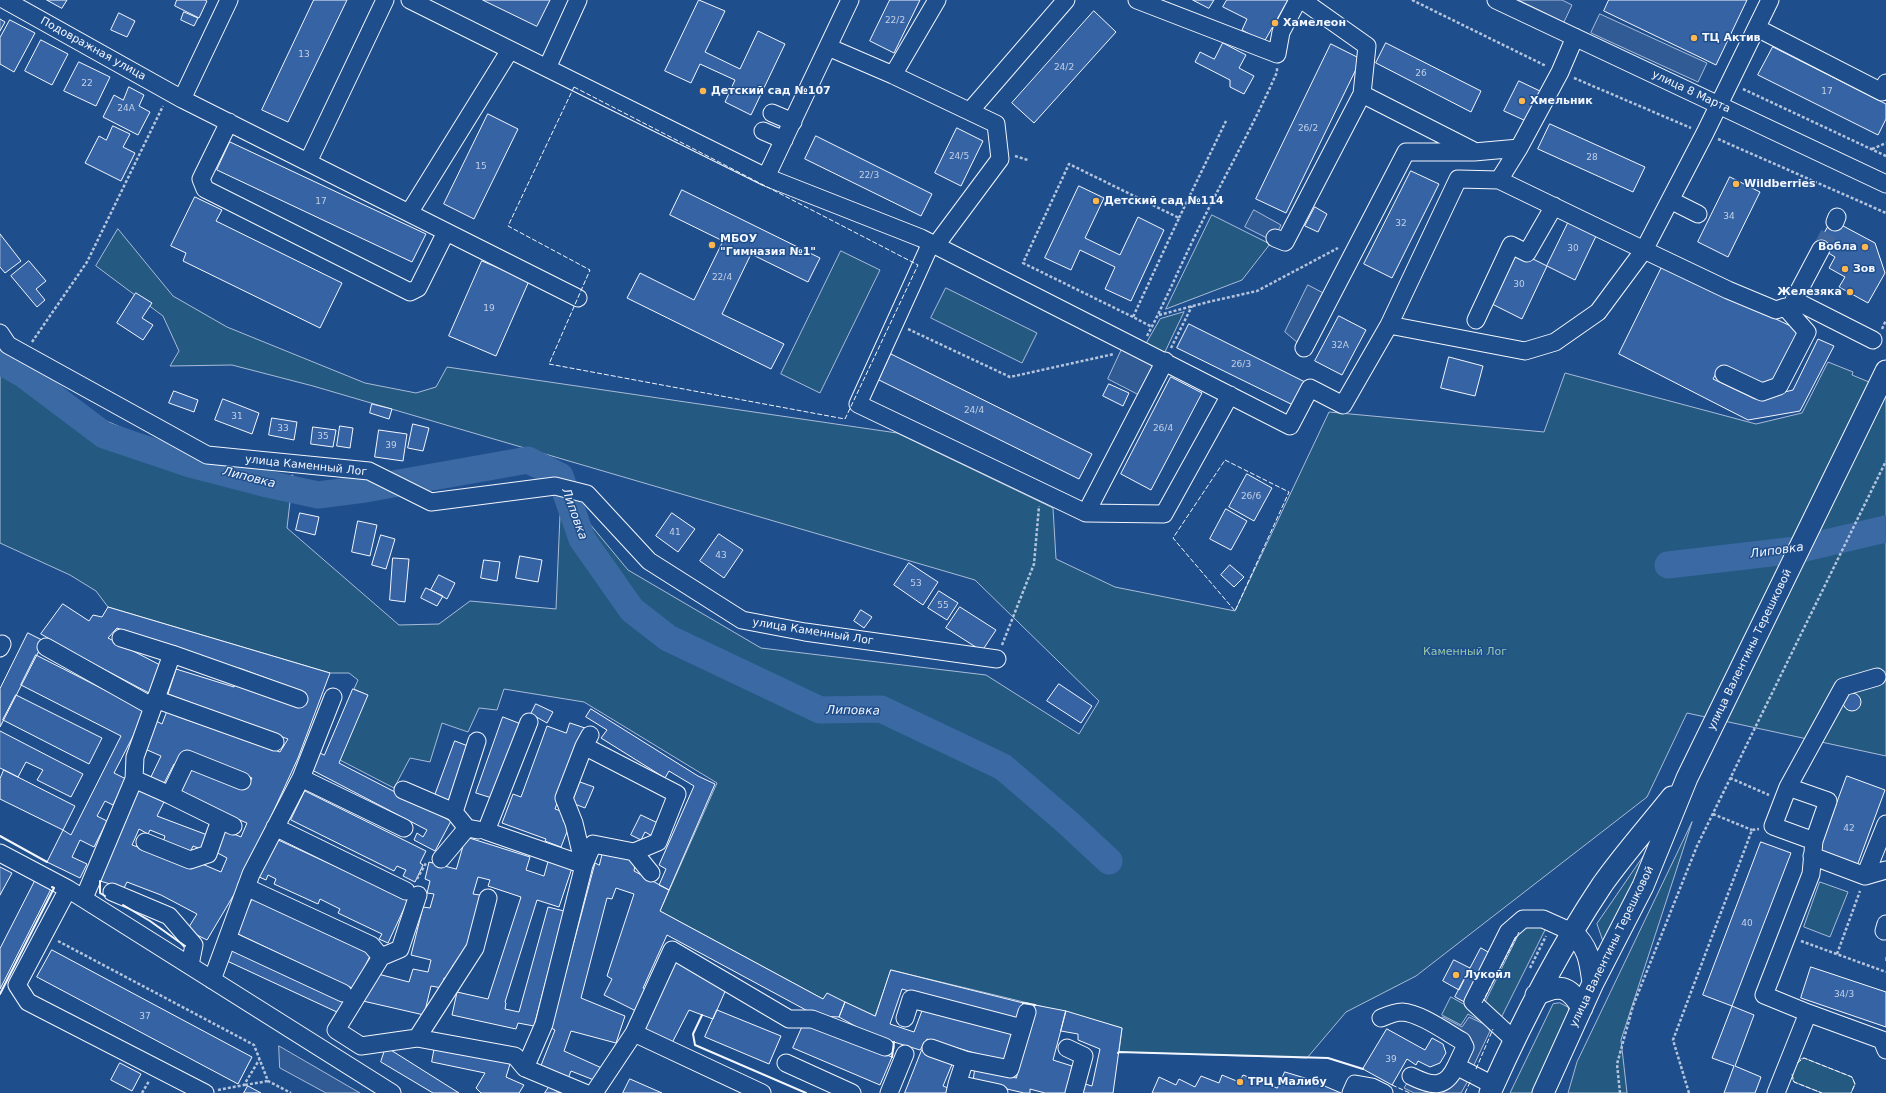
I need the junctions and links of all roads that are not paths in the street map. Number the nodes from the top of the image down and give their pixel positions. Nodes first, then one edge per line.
1 (5, 0) edge
2 (229, 0) edge
3 (385, 0) edge
4 (410, 0) edge
5 (578, 0) edge
6 (850, 0) edge
7 (937, 0) edge
8 (1066, 0) edge
9 (1137, 0) edge
10 (1298, 0) edge
11 (1302, 0) edge
12 (1496, 0) edge
13 (1770, 0) edge
14 (1757, 28) junction
15 (1575, 37) junction
16 (828, 47) junction
17 (510, 50) junction
18 (547, 68) junction
19 (892, 74) junction
20 (1886, 83) edge
21 (1362, 94) junction
22 (182, 99) junction
23 (1719, 106) junction
24 (970, 111) junction
25 (772, 113) dead end
26 (229, 122) junction
27 (793, 122) junction
28 (763, 131) dead end
29 (784, 140) junction
30 (1520, 148) junction
31 (1474, 152) junction
32 (308, 162) junction
33 (766, 177) junction
34 (1499, 180) junction
35 (1886, 184) edge
36 (1670, 200) junction
37 (1554, 206) junction
38 (408, 213) junction
39 (1698, 214) dead end
40 (446, 232) junction
41 (1274, 238) dead end
42 (934, 244) junction
43 (1821, 249) tunnel mouth
44 (1644, 250) junction
45 (578, 298) dead end
46 (1476, 320) dead end
47 (1389, 325) junction
48 (0, 333) edge
49 (1873, 340) dead end
50 (1304, 348) dead end
51 (1164, 361) junction
52 (1886, 372) edge
53 (1724, 374) dead end
54 (1230, 395) junction
55 (1086, 513) junction
56 (121, 638) dead end
57 (46, 647) dead end
58 (172, 654) junction
59 (997, 658) road end
60 (1877, 677) dead end
61 (333, 697) dead end
62 (299, 699) dead end
63 (154, 703) junction
64 (529, 722) dead end
65 (477, 741) dead end
66 (276, 742) dead end
67 (1691, 771) junction
68 (301, 778) junction
69 (134, 779) junction
70 (242, 781) dead end
71 (403, 790) dead end
72 (1785, 793) junction
73 (170, 796) junction
74 (454, 812) junction
75 (1886, 824) edge
76 (275, 827) junction
77 (404, 828) dead end
78 (467, 828) junction
79 (486, 831) junction
80 (145, 842) dead end
81 (1813, 849) junction
82 (634, 852) junction
83 (0, 853) edge
84 (441, 859) road end
85 (584, 865) junction
86 (1886, 870) edge
87 (651, 873) dead end
88 (1866, 876) junction
89 (246, 887) junction
90 (68, 889) junction
91 (112, 892) dead end
92 (84, 898) junction
93 (488, 898) dead end
94 (1572, 932) junction
95 (227, 939) junction
96 (381, 957) junction
97 (190, 966) junction
98 (212, 980) junction
99 (1593, 983) junction
100 (343, 993) dead end
101 (1536, 996) junction
102 (1582, 1008) junction
103 (1808, 1013) junction
104 (905, 1018) dead end
105 (1381, 1018) dead end
106 (336, 1030) junction
107 (634, 1033) junction
108 (417, 1038) junction
109 (1513, 1039) junction
110 (886, 1047) dead end
111 (931, 1048) dead end
112 (1067, 1048) dead end
113 (324, 1050) junction
114 (1886, 1050) edge
115 (905, 1054) dead end
116 (966, 1060) junction
117 (786, 1063) dead end
118 (1456, 1066) junction
119 (525, 1068) junction
120 (1411, 1076) dead end
121 (956, 1088) edge
122 (1492, 1089) edge
123 (205, 1093) edge
124 (392, 1093) edge
125 (585, 1093) edge
126 (594, 1093) edge
127 (762, 1093) edge
128 (852, 1093) edge
129 (889, 1093) edge
130 (999, 1093) edge
131 (1074, 1093) edge
132 (1351, 1093) edge
133 (1384, 1093) edge
134 (1543, 1093) edge
135 (1776, 1093) edge

1 - 22 street, Подовражная улица
2 - 22 street
3 - 32 street
4 - 17 street
5 - 18 street
6 - 16 street
7 - 19 street
8 - 24 street
9 - 10 street
11 - 21 street
12 - 15 street, улица 8 Марта
13 - 14 street
14 - 20 street
14 - 23 street
15 - 23 street, улица 8 Марта
15 - 30 street
16 - 19 street
16 - 27 street
17 - 18 street
17 - 38 street
18 - 33 street
19 - 24 street
21 - 31 street
21 - 41 street
22 - 26 street, Подовражная улица
23 - 35 street, улица 8 Марта
23 - 36 street
24 - 42 street
25 - 27 street
26 - 32 street, Подовражная улица
26 - 40 street
27 - 29 street
28 - 29 street
29 - 33 street
30 - 31 street
30 - 34 street
31 - 50 street
32 - 38 street, Подовражная улица
33 - 42 street
34 - 37 street
34 - 47 street
36 - 39 street
36 - 44 street
37 - 44 street
37 - 46 street
38 - 40 street, Подовражная улица
40 - 45 street, Подовражная улица
42 - 51 street
42 - 55 street
43 - 49 street
44 - 47 street
44 - 53 street
47 - 54 street
48 - 59 street, улица Каменный Лог
51 - 54 street
51 - 55 street
52 - 67 main road, улица Валентины Терешковой
54 - 55 street
56 - 58 street
57 - 63 street
58 - 62 street
58 - 63 street
60 - 72 street
61 - 68 street
63 - 66 street
63 - 69 street
64 - 79 street
65 - 74 street
67 - 94 main road, улица Валентины Терешковой
67 - 99 main road, улица Валентины Терешковой
68 - 76 street
68 - 77 street
69 - 73 street
69 - 92 street
70 - 73 street
71 - 74 street
72 - 81 street
72 - 81 street
73 - 80 street
74 - 78 street
75 - 88 street
76 - 89 street
76 - 96 street
78 - 79 street
78 - 84 street
79 - 85 street
81 - 88 street
81 - 103 street
82 - 85 street
82 - 85 street
82 - 87 street
83 - 90 street
85 - 119 street
86 - 88 street
89 - 95 street
89 - 96 street
90 - 92 street
90 - 123 street
91 - 97 street
92 - 97 street
93 - 108 street
94 - 99 main road
94 - 101 main road, улица Валентины Терешковой
94 - 109 street
95 - 98 street
95 - 100 street
96 - 106 street
97 - 98 street
98 - 113 street
99 - 102 main road, улица Валентины Терешковой
101 - 102 main road
101 - 109 main road, улица Валентины Терешковой
102 - 134 main road, улица Валентины Терешковой
103 - 114 street
103 - 135 street
104 - 116 street
105 - 118 street
106 - 108 street
106 - 113 street
107 - 110 street
107 - 126 street
107 - 127 street
108 - 119 street
109 - 122 main road, улица Валентины Терешковой
111 - 116 street
112 - 131 street
113 - 124 street
115 - 129 street
116 - 121 street
117 - 128 street
118 - 120 street
118 - 122 street
119 - 125 street
121 - 130 street
132 - 133 street

